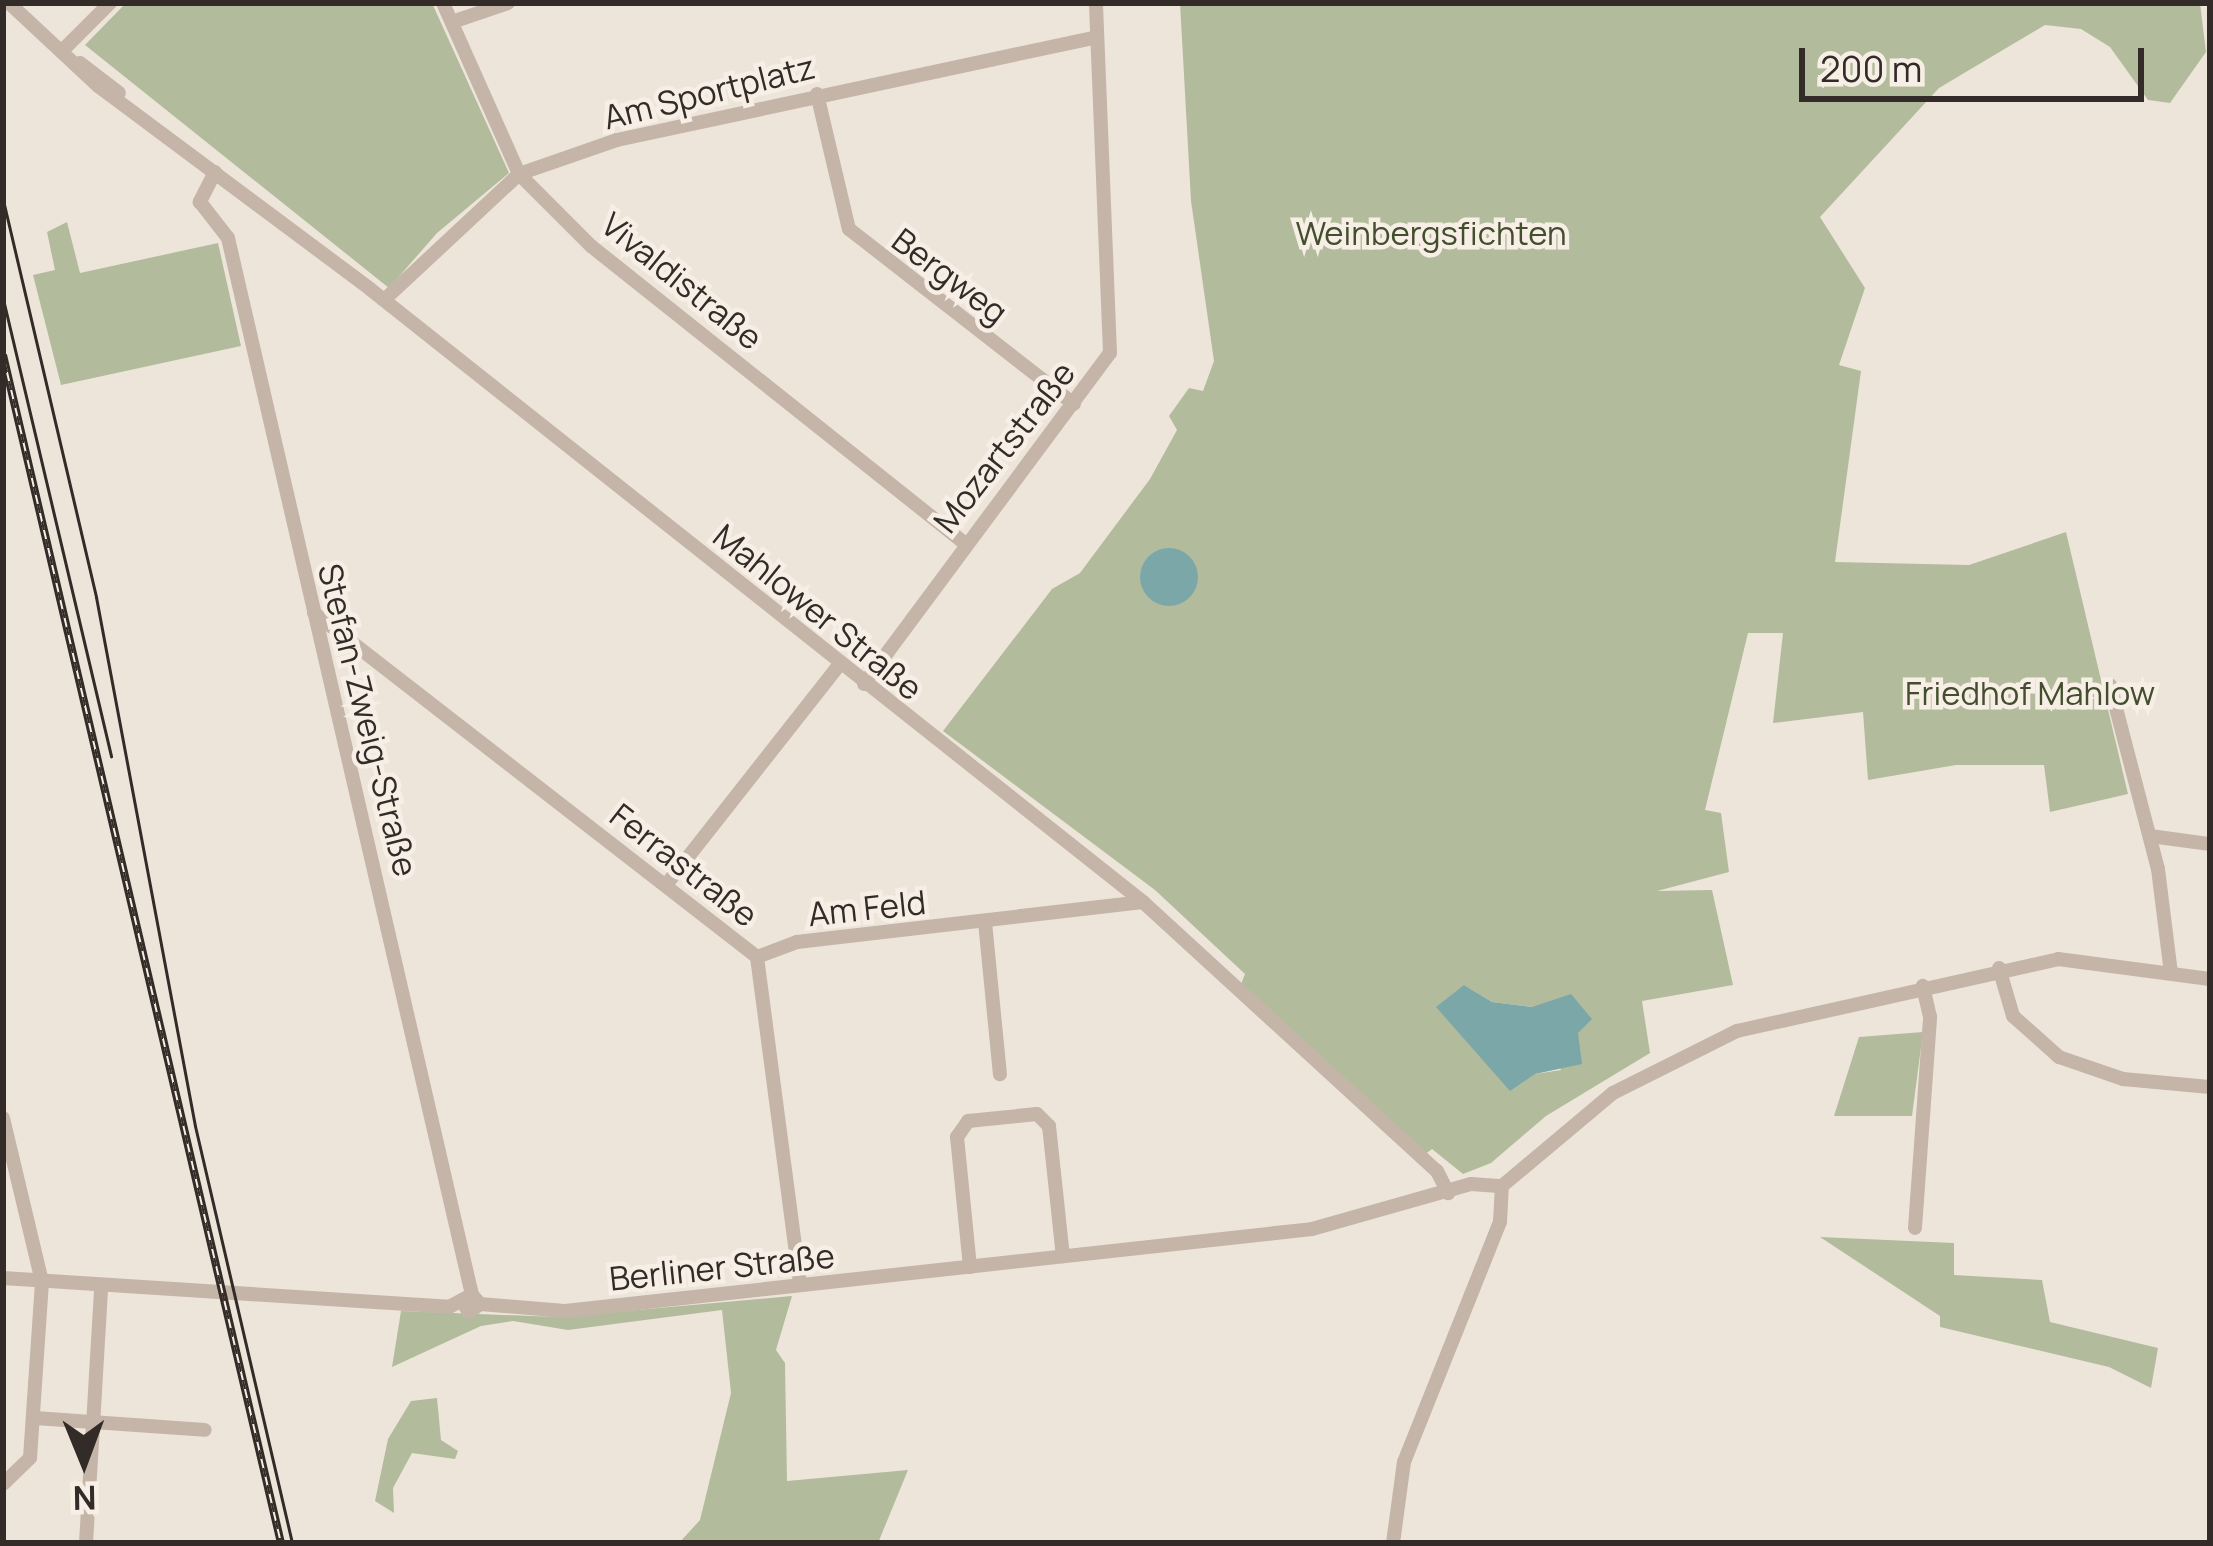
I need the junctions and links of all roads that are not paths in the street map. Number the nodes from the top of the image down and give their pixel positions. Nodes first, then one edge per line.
1 (9, 3) edge
2 (110, 3) edge
3 (443, 3) edge
4 (508, 3) edge
5 (1096, 3) edge
6 (452, 22) junction
7 (1096, 37) junction
8 (67, 54) junction
9 (817, 94) junction
10 (215, 172) junction
11 (519, 174) junction
12 (385, 301) junction
13 (1074, 404) junction
14 (963, 542) junction
15 (314, 613) junction
16 (840, 664) junction
17 (864, 684) junction
18 (2110, 685) dead end
19 (2150, 836) junction
20 (2210, 844) edge
21 (666, 885) junction
22 (1143, 902) junction
23 (985, 922) junction
24 (760, 964) junction
25 (2000, 968) junction
26 (2170, 973) junction
27 (2210, 979) edge
28 (1923, 986) junction
29 (1000, 1074) dead end
30 (2210, 1087) edge
31 (3, 1118) edge
32 (1502, 1186) junction
33 (1448, 1193) junction
34 (1915, 1228) dead end
35 (1063, 1256) junction
36 (970, 1267) junction
37 (3, 1278) edge
38 (42, 1282) junction
39 (800, 1286) junction
40 (101, 1287) junction
41 (472, 1301) junction
42 (35, 1418) junction
43 (92, 1422) junction
44 (205, 1430) dead end
45 (3, 1484) edge
46 (86, 1543) edge
47 (1393, 1543) edge

1 - 8 street, Mahlower Straße
2 - 8 street
3 - 6 street, Vivaldistraße
4 - 6 street
5 - 7 street, Mozartstraße
6 - 11 street, Vivaldistraße
7 - 9 street, Am Sportplatz
7 - 13 street, Mozartstraße
8 - 10 street, Mahlower Straße
9 - 11 street, Am Sportplatz
9 - 13 street, Bergweg
10 - 12 street, Mahlower Straße
10 - 15 street, Stefan-Zweig-Straße
11 - 12 street, Am Sportplatz
11 - 14 street, Vivaldistraße
12 - 16 street, Mahlower Straße
13 - 14 street, Mozartstraße
14 - 17 street, Mozartstraße
15 - 21 street, Ferrastraße
15 - 41 street, Stefan-Zweig-Straße
16 - 17 street, Mahlower Straße
16 - 21 street
17 - 22 street, Mahlower Straße
18 - 19 street
19 - 20 street
19 - 26 street
21 - 24 street, Ferrastraße
22 - 23 street, Am Feld
22 - 33 street, Mahlower Straße
23 - 24 street, Am Feld
23 - 29 street
24 - 39 street, Ferrastraße
25 - 26 street
25 - 28 street
25 - 30 street
26 - 27 street
28 - 32 street
28 - 34 street
31 - 38 street
32 - 33 street, Berliner Straße
32 - 47 street
33 - 35 street, Berliner Straße
35 - 36 street, Berliner Straße
35 - 36 street
36 - 39 street, Berliner Straße
37 - 38 street, Berliner Straße
38 - 40 street, Berliner Straße
38 - 42 street
39 - 41 street, Berliner Straße
40 - 41 street, Berliner Straße
40 - 43 street
42 - 43 street
42 - 45 street
43 - 44 street
43 - 46 street

